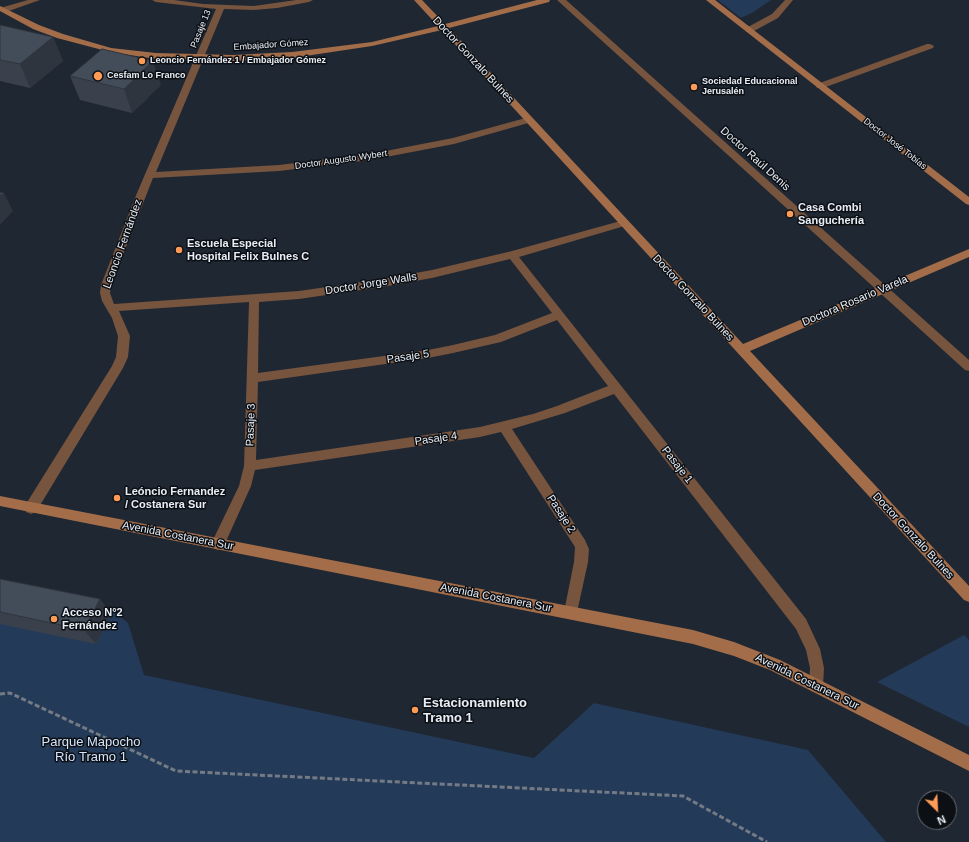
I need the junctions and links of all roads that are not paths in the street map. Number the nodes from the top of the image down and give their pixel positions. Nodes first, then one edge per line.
1 (36, 0) edge
2 (156, 0) edge
3 (306, 0) edge
4 (418, 0) edge
5 (546, 0) edge
6 (561, 0) edge
7 (710, 0) edge
8 (789, 0) edge
9 (221, 7) junction
10 (2, 9) edge
11 (443, 27) junction
12 (748, 30) junction
13 (930, 46) dead end
14 (200, 58) junction
15 (820, 86) junction
16 (529, 120) junction
17 (150, 175) junction
18 (969, 202) edge
19 (624, 223) junction
20 (969, 253) edge
21 (512, 255) junction
22 (882, 289) junction
23 (254, 299) junction
24 (112, 308) junction
25 (558, 315) junction
26 (741, 350) junction
27 (969, 367) edge
28 (252, 378) junction
29 (616, 388) junction
30 (504, 427) junction
31 (250, 466) junction
32 (1, 504) edge
33 (31, 508) junction
34 (218, 544) junction
35 (969, 596) edge
36 (571, 612) junction
37 (816, 686) junction
38 (969, 763) edge

1 - 10 street
2 - 9 street
3 - 9 street
4 - 11 street, Doctor Gonzalo Bulnes
5 - 11 street, Embajador Gómez
6 - 22 street, Doctor Raúl Denis
7 - 12 street, Doctor José Tobías
8 - 12 street
9 - 14 street, Pasaje 13
10 - 14 street, Embajador Gómez
11 - 14 street, Embajador Gómez
11 - 16 street, Doctor Gonzalo Bulnes
12 - 15 street, Doctor José Tobías
13 - 15 street
14 - 17 street, Leoncio Fernández
15 - 18 street, Doctor José Tobías
16 - 17 street, Doctor Augusto Wybert
16 - 19 street, Doctor Gonzalo Bulnes
17 - 24 street, Leoncio Fernández
19 - 21 street, Doctor Jorge Walls
19 - 26 street, Doctor Gonzalo Bulnes
20 - 22 street, Doctora Rosario Varela
21 - 23 street, Doctor Jorge Walls
21 - 25 street, Pasaje 1
22 - 26 street, Doctora Rosario Varela
22 - 27 street, Doctor Raúl Denis
23 - 24 street, Doctor Jorge Walls
23 - 28 street, Pasaje 3
24 - 33 street, Leoncio Fernández
25 - 28 street, Pasaje 5
25 - 29 street, Pasaje 1
26 - 35 street, Doctor Gonzalo Bulnes
28 - 31 street, Pasaje 3
29 - 30 street, Pasaje 4
29 - 37 street, Pasaje 1
30 - 31 street, Pasaje 4
30 - 36 street, Pasaje 2
31 - 34 street, Pasaje 3
32 - 33 street, Avenida Costanera Sur
33 - 34 street, Avenida Costanera Sur
34 - 36 street, Avenida Costanera Sur
36 - 37 street, Avenida Costanera Sur
37 - 38 street, Avenida Costanera Sur

